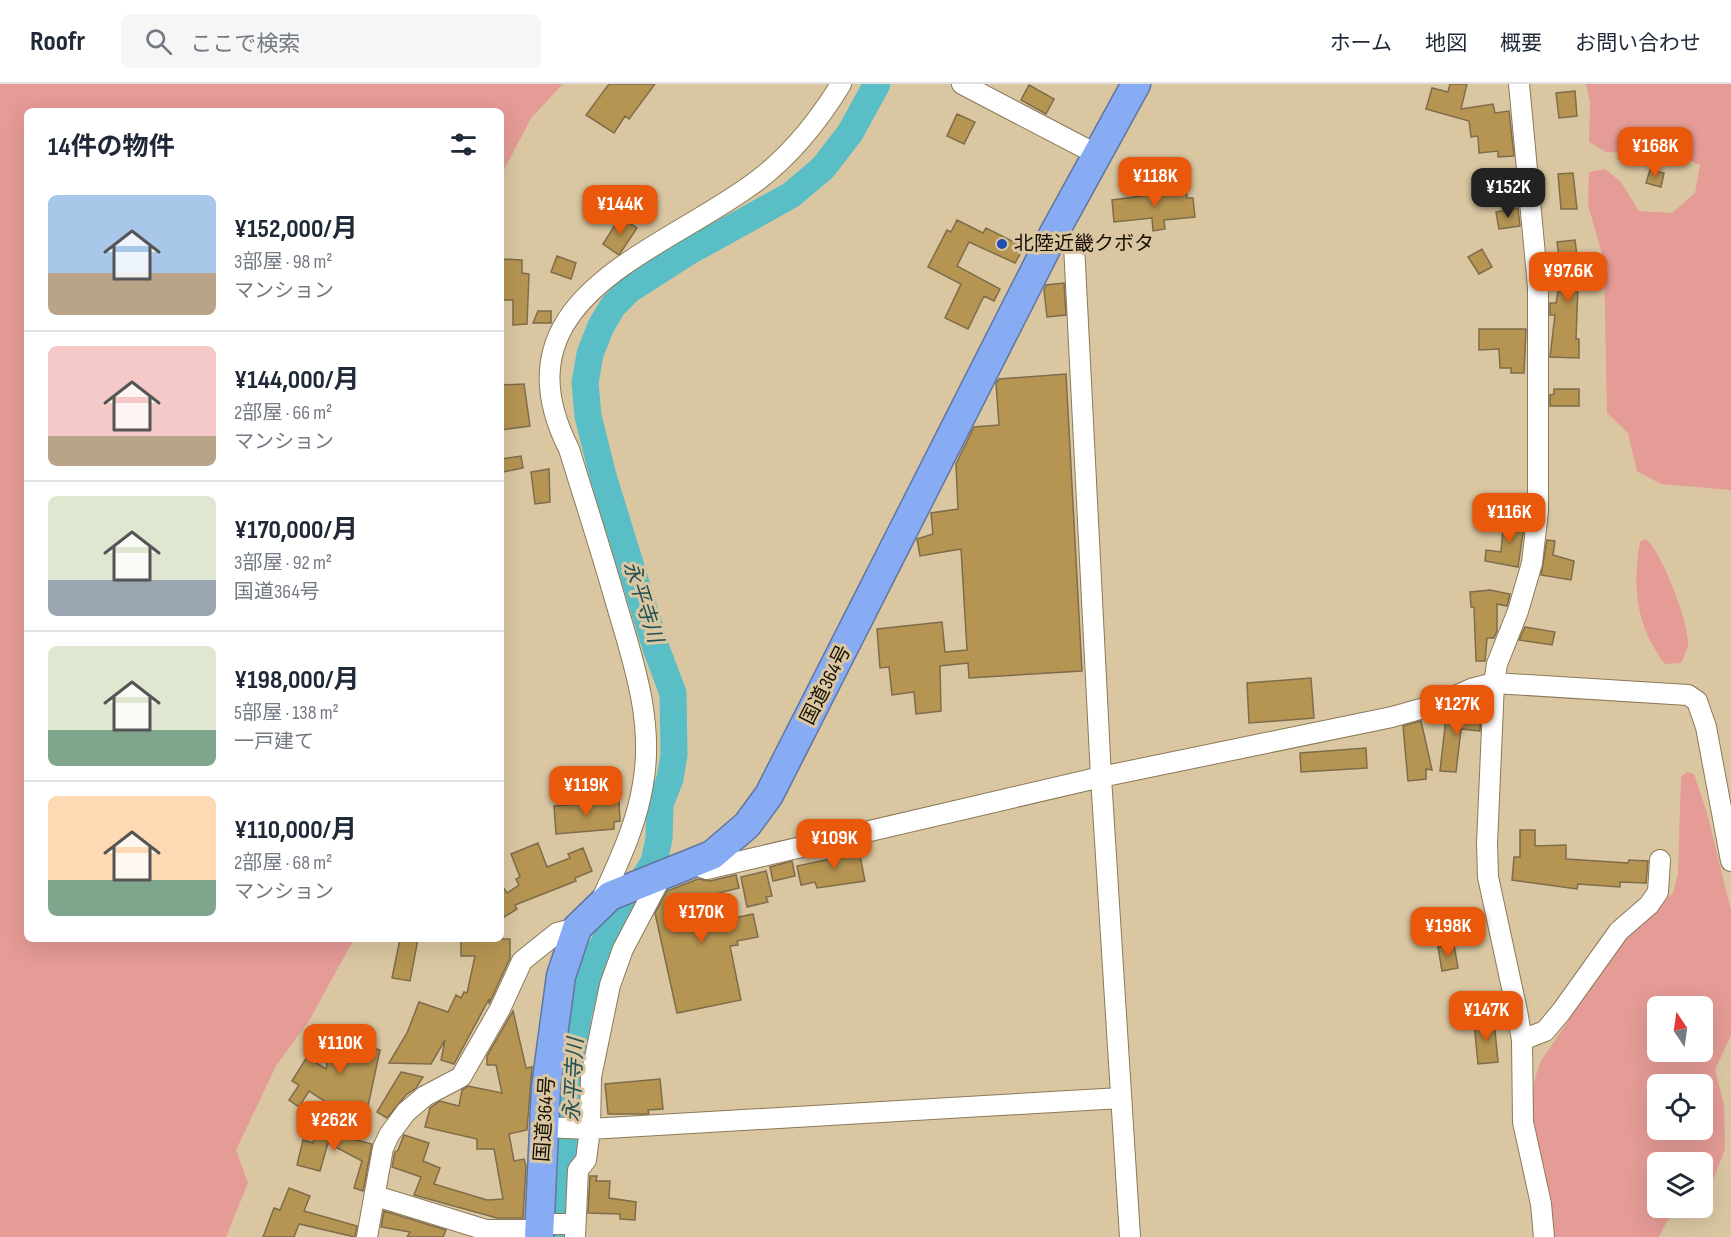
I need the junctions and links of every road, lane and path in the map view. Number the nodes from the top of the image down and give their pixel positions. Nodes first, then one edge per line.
1 (841, 84) edge
2 (962, 84) edge
3 (1136, 84) edge
4 (1520, 84) edge
5 (1096, 154) junction
6 (1053, 235) junction
7 (1494, 683) junction
8 (1101, 777) junction
9 (1660, 860) dead end
10 (1731, 861) edge
11 (694, 864) junction
12 (659, 876) junction
13 (605, 899) junction
14 (577, 928) junction
15 (1522, 1040) junction
16 (1121, 1098) junction
17 (547, 1127) junction
18 (586, 1129) junction
19 (376, 1196) junction
20 (574, 1228) edge
21 (541, 1229) edge
22 (367, 1237) edge
23 (1130, 1237) edge
24 (1544, 1237) edge

1 - 13 street
2 - 5 street
3 - 5 highway, 国道364号
4 - 7 street
5 - 6 highway, 国道364号
6 - 8 street
6 - 11 highway, 国道364号
7 - 8 street
7 - 10 street
7 - 15 street
8 - 11 street
8 - 16 street
9 - 15 street
11 - 12 highway, 国道364号
12 - 13 highway, 国道364号
12 - 18 street
13 - 14 highway, 国道364号
14 - 17 highway, 国道364号
14 - 19 street
15 - 24 street
16 - 18 street
16 - 23 street
17 - 18 street
17 - 21 highway, 国道364号
18 - 20 street
19 - 21 street
19 - 22 street
20 - 21 street

